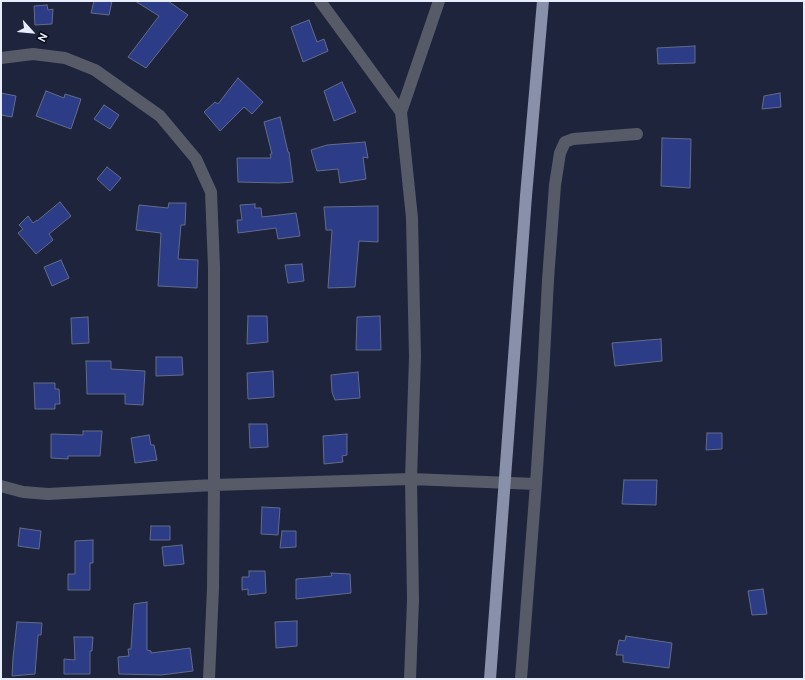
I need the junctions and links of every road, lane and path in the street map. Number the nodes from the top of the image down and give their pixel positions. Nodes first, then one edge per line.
1 (320, 1) edge
2 (439, 1) edge
3 (543, 1) edge
4 (1, 58) edge
5 (401, 112) junction
6 (637, 134) dead end
7 (412, 479) junction
8 (505, 483) junction
9 (536, 484) junction
10 (214, 485) junction
11 (1, 486) edge
12 (209, 679) edge
13 (410, 679) edge
14 (490, 679) edge
15 (521, 679) edge

1 - 5 street
2 - 5 street
3 - 8 main road
4 - 10 street
5 - 7 street
6 - 9 street
7 - 8 street
7 - 10 street
7 - 13 street
8 - 9 street
8 - 14 main road
9 - 15 street
10 - 11 street
10 - 12 street

